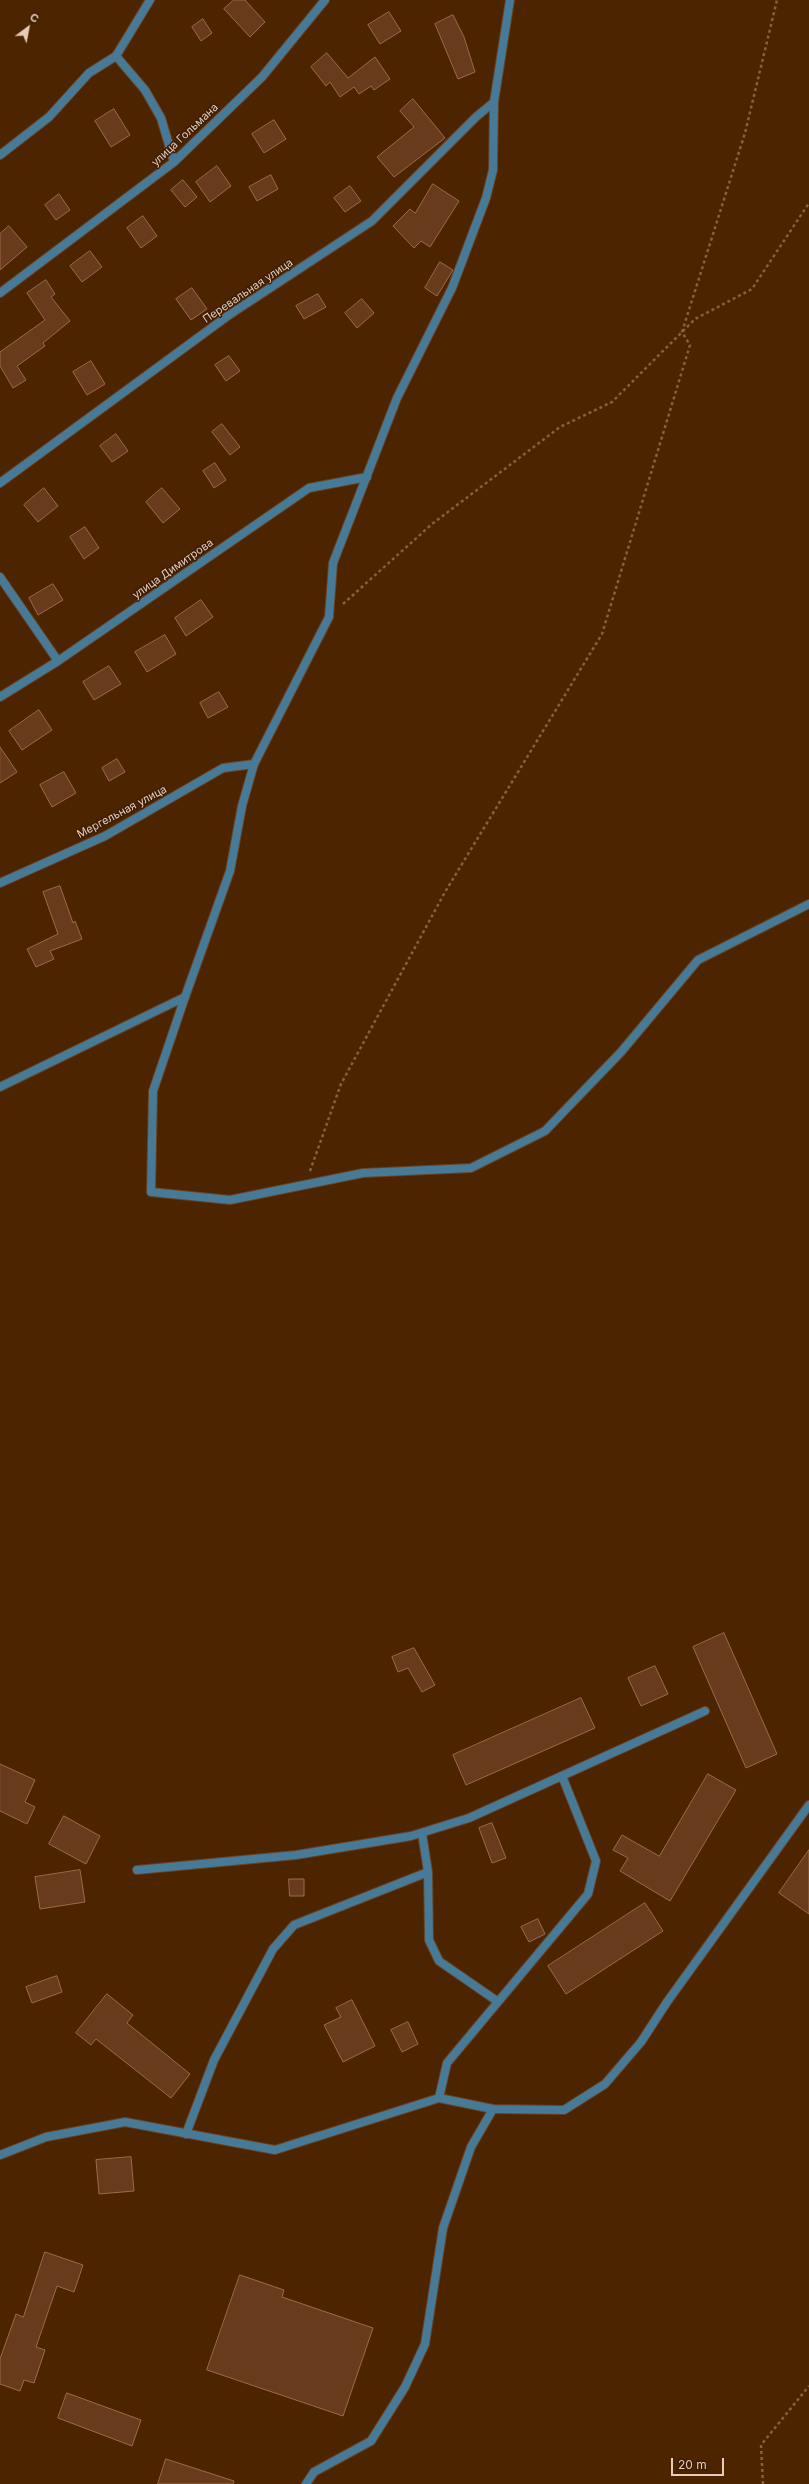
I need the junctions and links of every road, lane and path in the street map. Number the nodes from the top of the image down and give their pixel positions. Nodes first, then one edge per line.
1 (150, 0) edge
2 (326, 0) edge
3 (510, 0) edge
4 (777, 0) edge
5 (116, 56) junction
6 (494, 102) junction
7 (0, 155) edge
8 (174, 162) junction
9 (809, 203) edge
10 (0, 293) edge
11 (682, 332) junction
12 (367, 477) junction
13 (0, 483) edge
14 (0, 577) edge
15 (329, 617) junction
16 (58, 661) junction
17 (0, 697) edge
18 (254, 764) junction
19 (0, 883) edge
20 (809, 904) edge
21 (185, 997) junction
22 (0, 1087) edge
23 (305, 1184) junction
24 (705, 1711) dead end
25 (562, 1776) junction
26 (809, 1805) edge
27 (422, 1833) junction
28 (137, 1870) dead end
29 (428, 1872) junction
30 (497, 2001) junction
31 (439, 2098) junction
32 (493, 2109) junction
33 (186, 2134) junction
34 (0, 2155) edge
35 (809, 2386) edge
36 (306, 2484) edge
37 (763, 2484) edge

1 - 5 street
2 - 8 street, улица Гольмана
3 - 6 street
4 - 11 path
5 - 7 street
5 - 8 street
6 - 12 street
6 - 13 street, Перевальная улица
8 - 10 street, улица Гольмана
9 - 11 path
11 - 15 path
11 - 23 path
12 - 15 street
12 - 16 street, улица Димитрова
14 - 16 street
15 - 18 street
16 - 17 street, улица Димитрова
18 - 19 street, Мергельная улица
18 - 21 street
20 - 23 street
21 - 22 street
21 - 23 street
24 - 25 street
25 - 27 street
25 - 30 street
26 - 32 street
27 - 28 street
27 - 29 street
29 - 30 street
29 - 33 street
30 - 31 street
31 - 32 street
31 - 33 street
32 - 36 street
33 - 34 street
35 - 37 path

